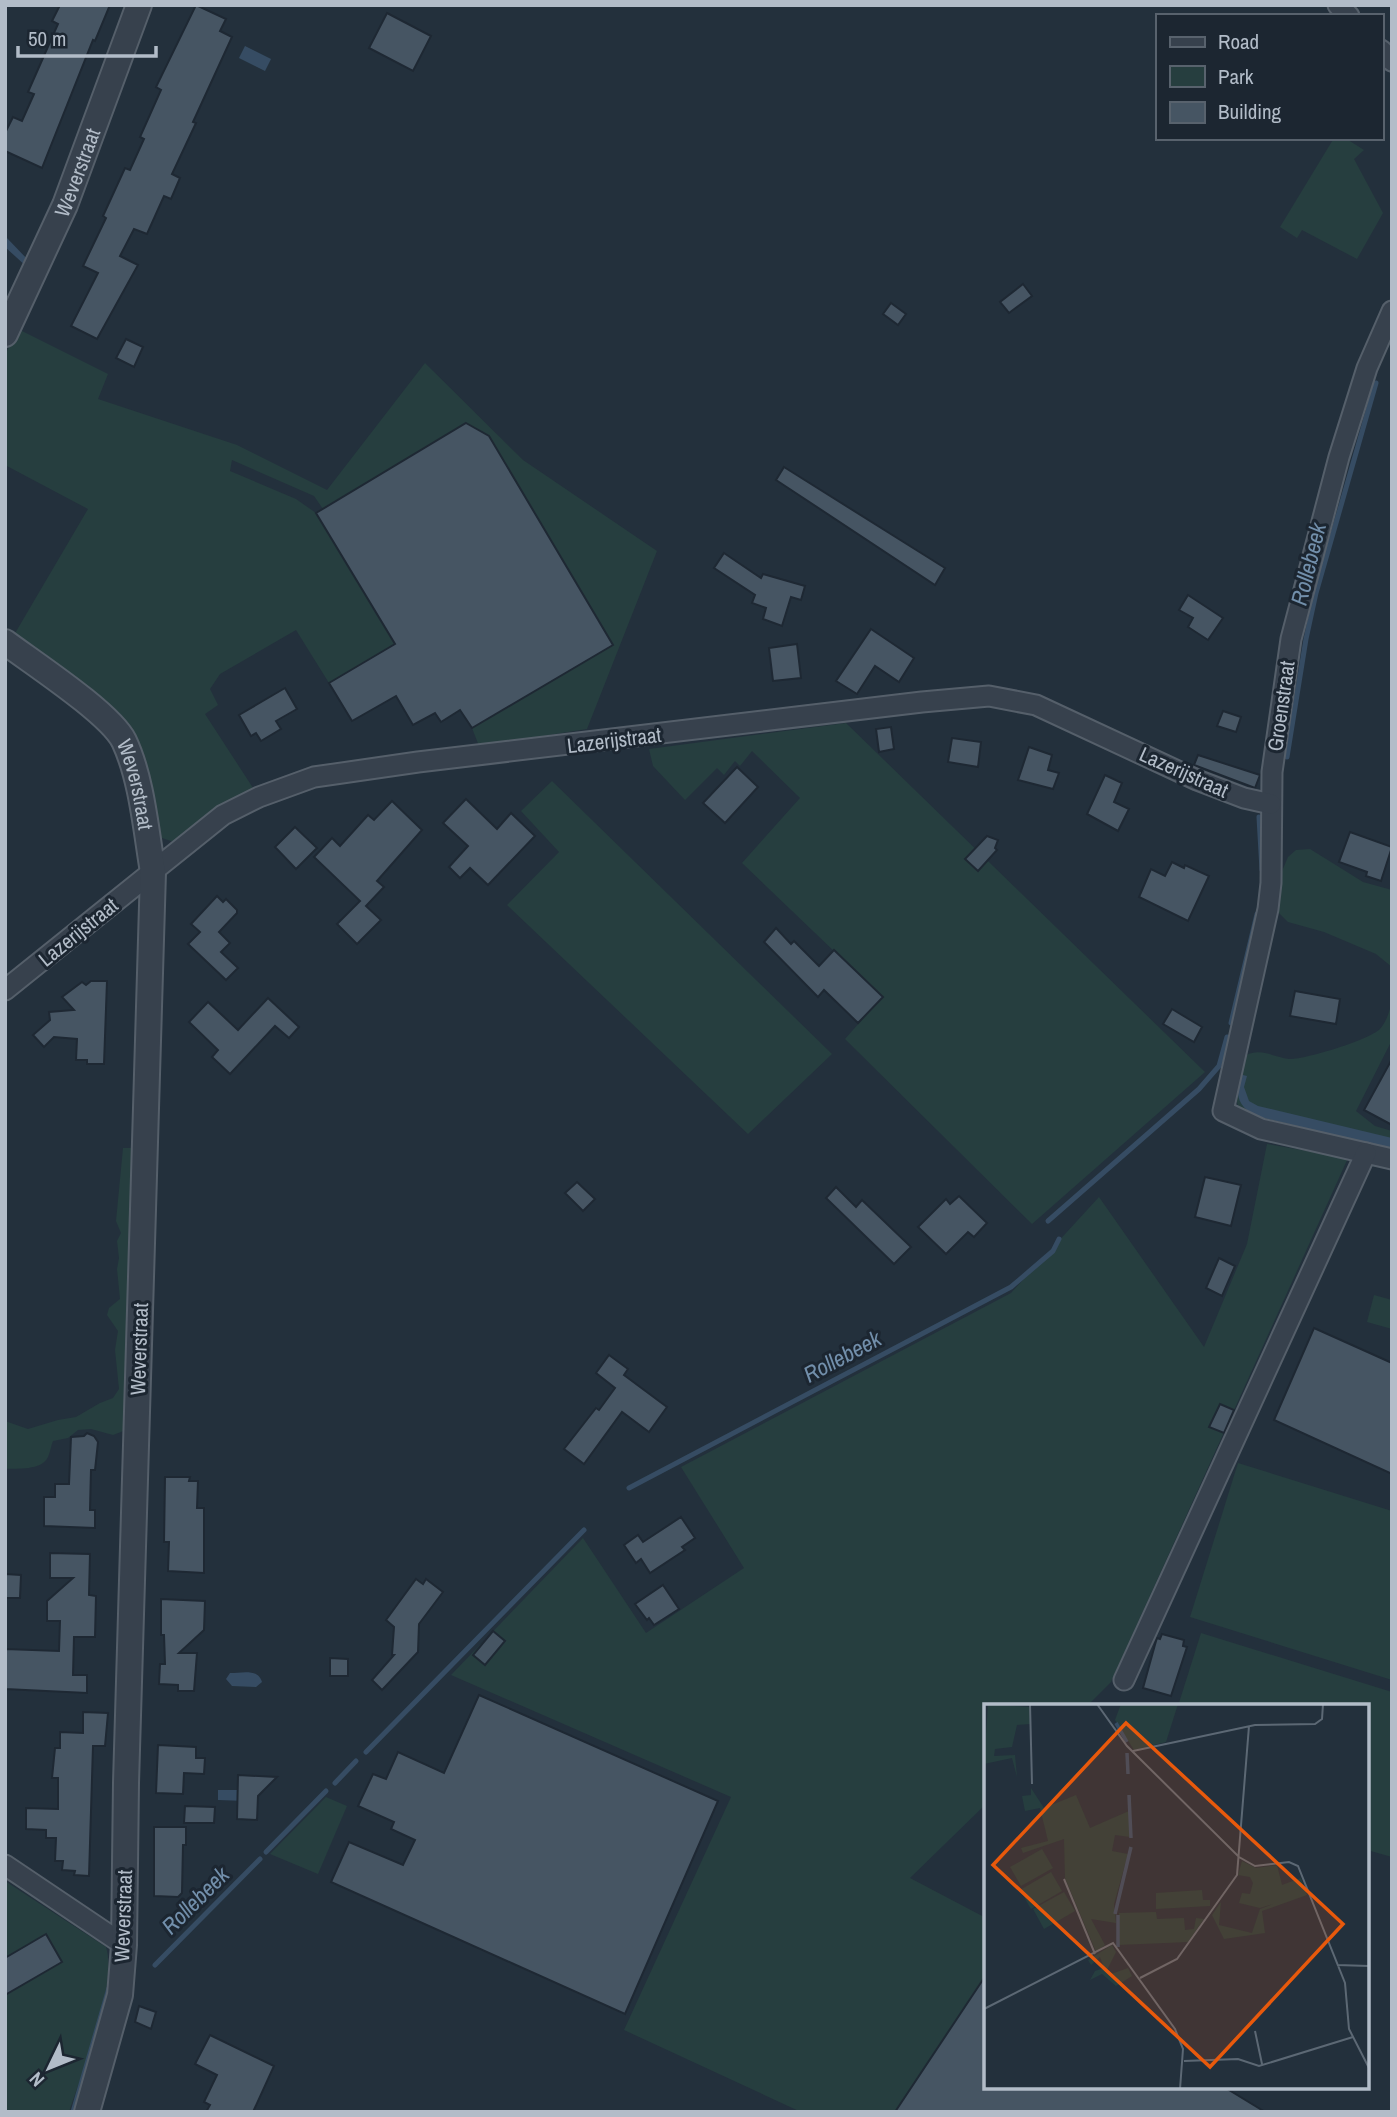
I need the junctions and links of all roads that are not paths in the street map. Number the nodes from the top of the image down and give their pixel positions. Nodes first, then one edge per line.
1 (139, 5) edge
2 (1392, 311) edge
3 (5, 334) edge
4 (5, 642) edge
5 (1271, 804) junction
6 (153, 872) junction
7 (5, 990) edge
8 (1366, 1153) junction
9 (1392, 1159) edge
10 (1124, 1680) dead end
11 (5, 1865) edge
12 (124, 1945) junction
13 (87, 2112) edge

1 - 3 street, Weverstraat
2 - 5 street, Groenstraat
4 - 6 street, Weverstraat
5 - 6 street, Lazerijstraat
5 - 8 street, Groenstraat
6 - 7 street, Lazerijstraat
6 - 12 street, Weverstraat
8 - 9 street
8 - 10 street
11 - 12 street
12 - 13 street, Weverstraat

